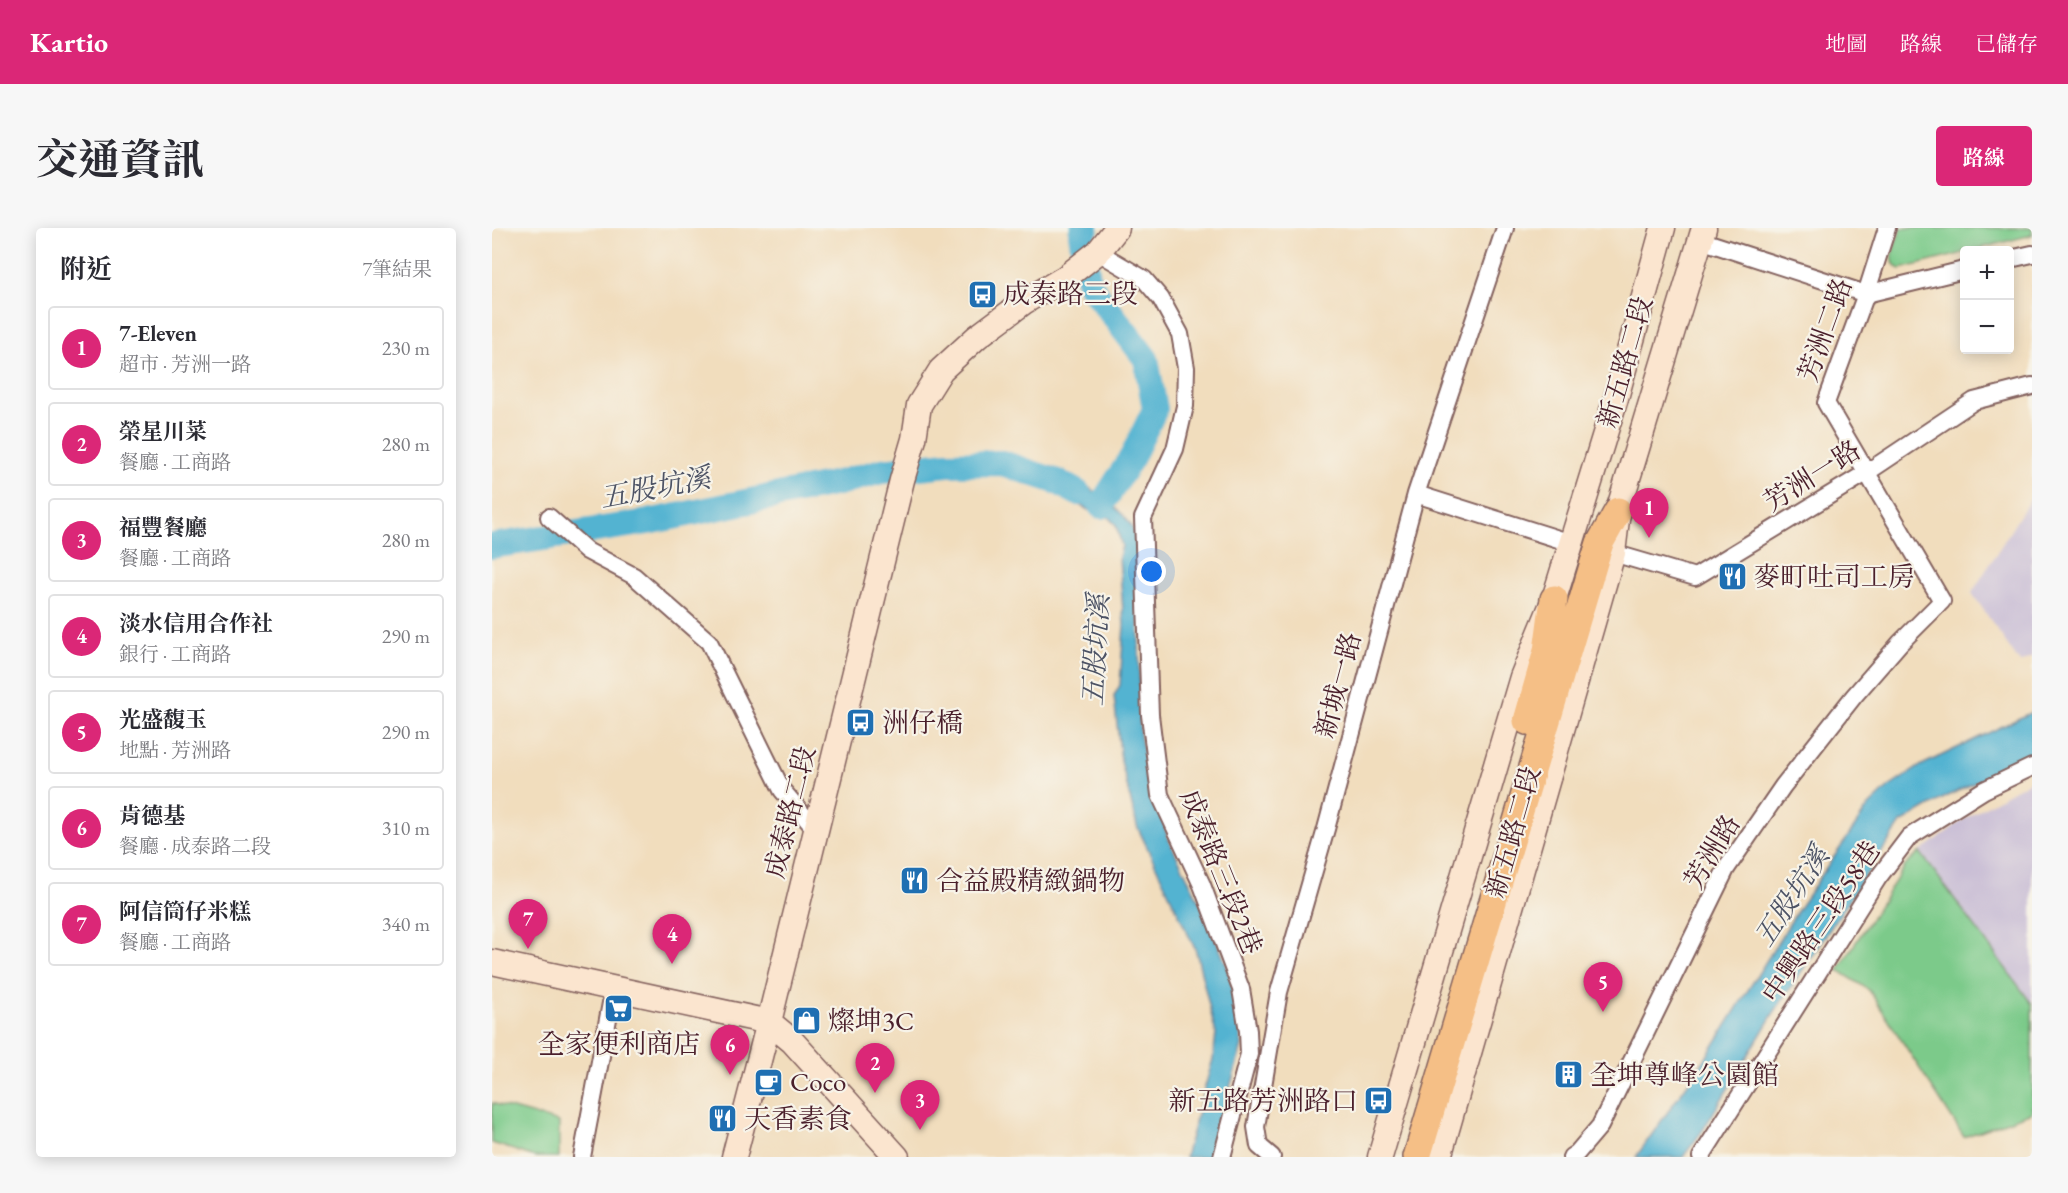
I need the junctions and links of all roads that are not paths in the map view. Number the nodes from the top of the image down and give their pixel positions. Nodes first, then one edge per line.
1 (1118, 228) edge
2 (1506, 228) edge
3 (1664, 228) edge
4 (1887, 228) edge
5 (1702, 234) edge
6 (1097, 252) junction
7 (2032, 254) edge
8 (2014, 258) edge
9 (1960, 271) edge
10 (1866, 294) junction
11 (2032, 386) edge
12 (1866, 473) junction
13 (1416, 494) junction
14 (1618, 511) junction
15 (552, 520) dead end
16 (1571, 543) junction
17 (1613, 553) junction
18 (1554, 599) junction
19 (1942, 601) joint
20 (2032, 767) edge
21 (1515, 795) junction
22 (816, 830) junction
23 (492, 962) edge
24 (614, 987) junction
25 (769, 1022) junction
26 (582, 1157) edge
27 (734, 1157) edge
28 (897, 1157) edge
29 (1222, 1157) edge
30 (1272, 1157) edge
31 (1380, 1157) edge
32 (1398, 1157) edge
33 (1417, 1157) edge
34 (1438, 1157) edge
35 (1571, 1157) edge
36 (1701, 1157) edge

1 - 6 main road
2 - 13 street, 新城一路
3 - 16 main road, 新五路二段
4 - 10 street, 芳洲二路
5 - 10 street
5 - 14 main road, 新五路二段
6 - 22 main road, 成泰路二段
6 - 29 street, 成泰路三段2巷
7 - 8 street
9 - 10 street
10 - 12 street, 芳洲二路
11 - 12 street, 芳洲一路
12 - 17 street, 芳洲一路
12 - 19 street, 芳洲二路
13 - 16 street
13 - 30 street, 新城一路
14 - 17 main road, 新五路二段
14 - 21 main road, 新五路二段
15 - 22 street
16 - 18 main road, 新五路二段
17 - 34 main road, 新五路二段
18 - 21 main road, 新五路二段
18 - 31 main road, 新五路二段
19 - 35 street, 芳洲路
20 - 36 street, 中興路三段58巷
21 - 32 main road, 新五路二段
21 - 33 main road, 新五路二段
22 - 25 main road, 成泰路二段
23 - 24 main road
24 - 25 main road
24 - 26 street
25 - 27 main road, 成泰路二段
25 - 28 main road

